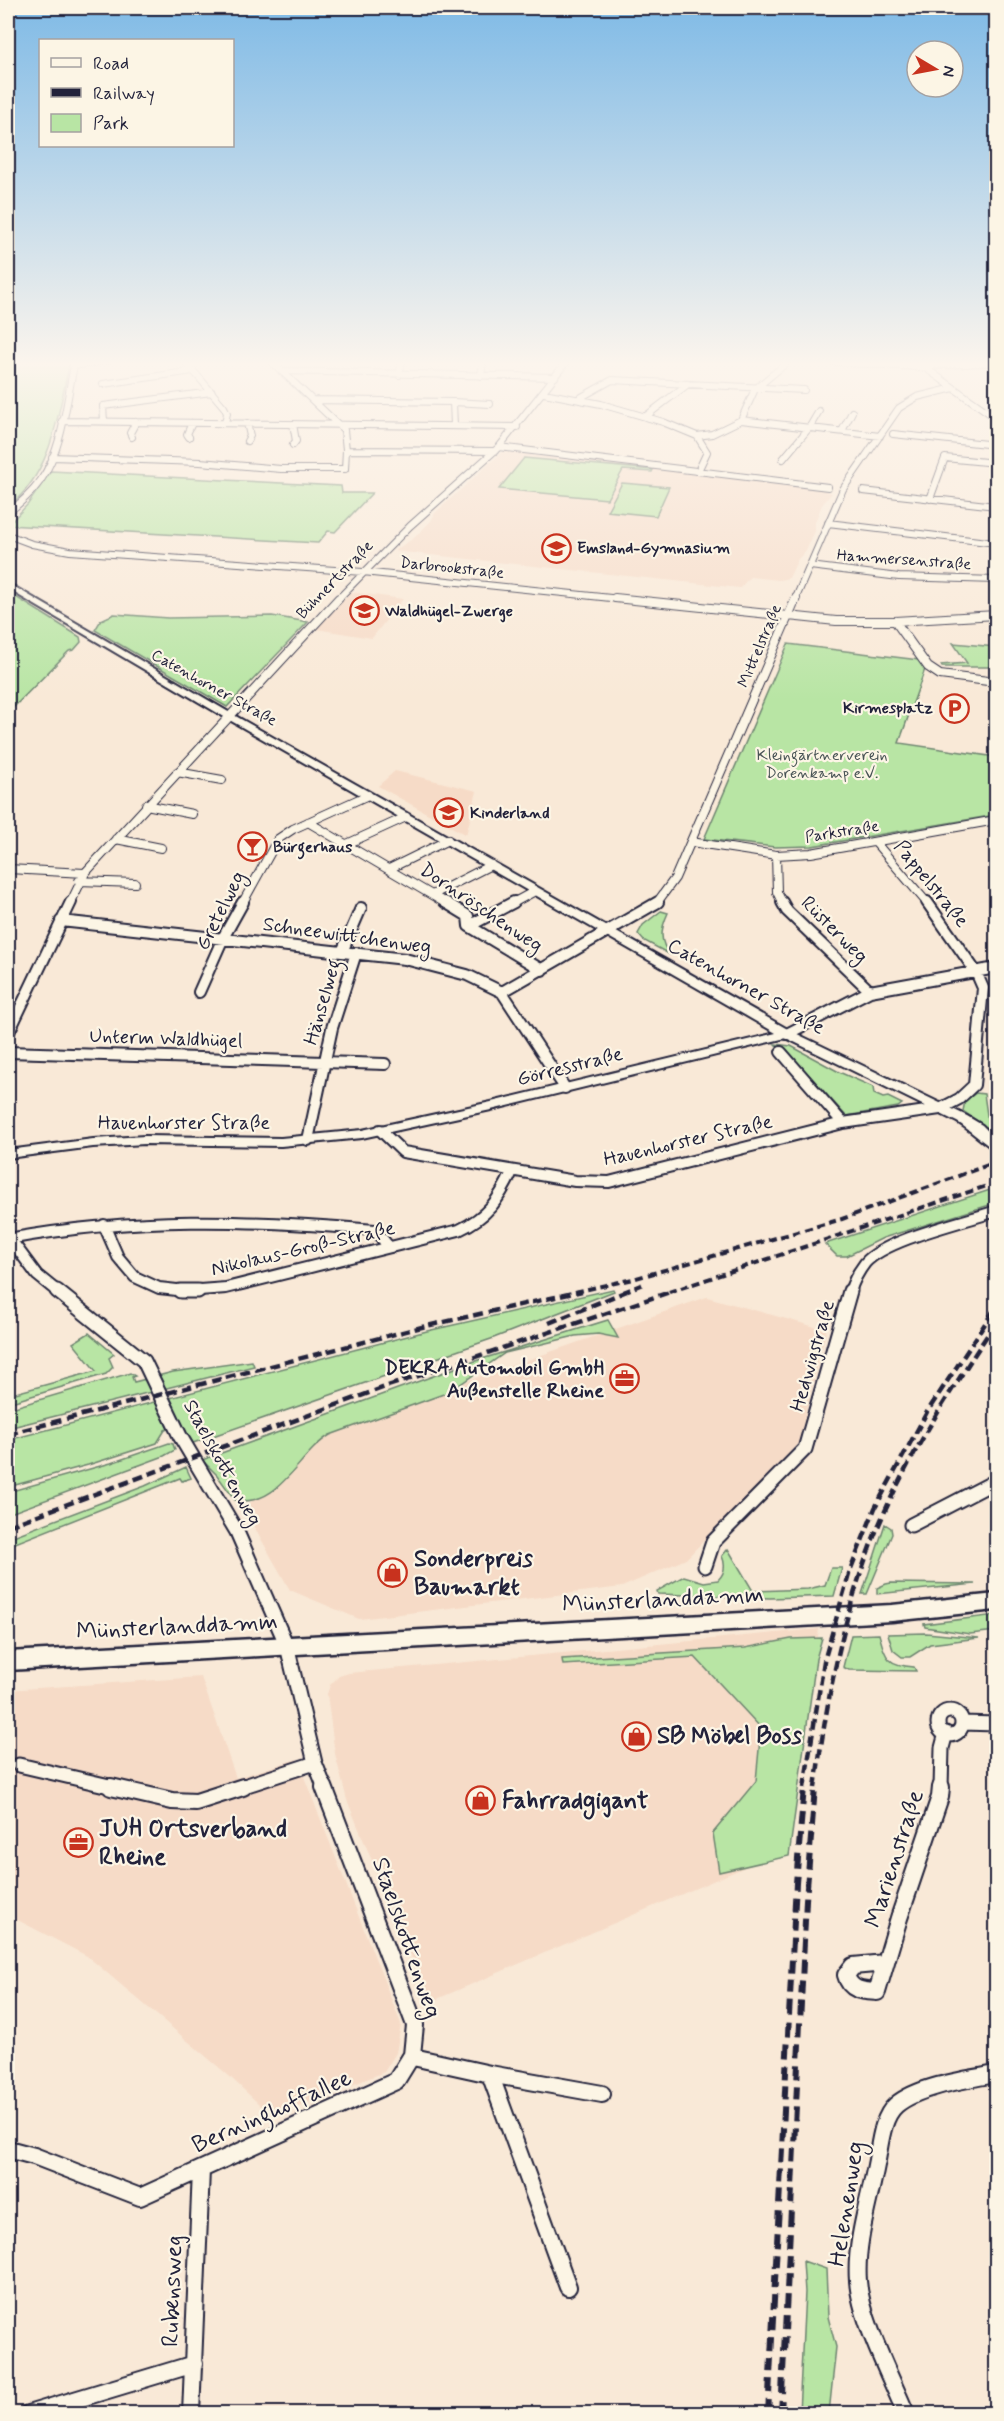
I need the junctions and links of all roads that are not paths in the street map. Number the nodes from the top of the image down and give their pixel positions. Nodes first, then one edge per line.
1 (44, 474) edge
2 (469, 474) edge
3 (722, 474) edge
4 (853, 474) edge
5 (939, 474) edge
6 (828, 487) dead end
7 (863, 491) dead end
8 (930, 499) junction
9 (996, 506) edge
10 (8, 513) edge
11 (828, 523) junction
12 (8, 535) edge
13 (996, 543) edge
14 (810, 566) junction
15 (363, 572) junction
16 (996, 580) edge
17 (8, 586) edge
18 (996, 615) edge
19 (789, 618) junction
20 (895, 621) junction
21 (996, 682) edge
22 (228, 716) junction
23 (177, 772) junction
24 (222, 780) dead end
25 (368, 795) junction
26 (146, 805) junction
27 (192, 814) dead end
28 (405, 817) junction
29 (996, 820) edge
30 (308, 822) junction
31 (116, 839) junction
32 (448, 840) junction
33 (691, 842) junction
34 (875, 842) junction
35 (347, 844) junction
36 (160, 848) dead end
37 (776, 855) junction
38 (491, 865) junction
39 (8, 869) edge
40 (389, 869) junction
41 (82, 877) junction
42 (135, 883) dead end
43 (536, 891) junction
44 (432, 895) junction
45 (361, 908) dead end
46 (60, 921) junction
47 (469, 926) junction
48 (609, 932) junction
49 (223, 938) junction
50 (342, 952) junction
51 (356, 953) junction
52 (996, 968) edge
53 (542, 970) junction
54 (976, 972) junction
55 (870, 991) junction
56 (199, 992) dead end
57 (502, 992) junction
58 (8, 1034) edge
59 (788, 1034) junction
60 (8, 1052) edge
61 (781, 1052) dead end
62 (324, 1062) junction
63 (385, 1064) dead end
64 (565, 1088) junction
65 (940, 1109) junction
66 (843, 1123) junction
67 (380, 1131) junction
68 (362, 1134) joint
69 (308, 1140) junction
70 (996, 1146) edge
71 (8, 1154) edge
72 (512, 1172) junction
73 (996, 1211) edge
74 (104, 1224) junction
75 (8, 1238) edge
76 (389, 1247) junction
77 (996, 1481) edge
78 (911, 1525) dead end
79 (705, 1566) dead end
80 (996, 1602) edge
81 (287, 1646) junction
82 (8, 1661) edge
83 (963, 1723) junction
84 (996, 1724) edge
85 (946, 1733) junction
86 (315, 1763) junction
87 (19, 1764) dead end
88 (885, 1963) dead end
89 (413, 2057) junction
90 (490, 2074) junction
91 (996, 2074) edge
92 (602, 2094) dead end
93 (8, 2149) edge
94 (201, 2170) junction
95 (568, 2287) dead end
96 (194, 2364) junction
97 (28, 2414) edge
98 (190, 2414) edge
99 (906, 2414) edge

1 - 10 street
2 - 15 street, Bühnertstraße
3 - 6 street
4 - 11 street, Mittelstraße
5 - 8 street
7 - 8 street
8 - 9 street
11 - 13 street
11 - 14 street, Mittelstraße
12 - 15 street, Darbrookstraße
14 - 16 street, Hammersenstraße
14 - 19 street, Mittelstraße
15 - 19 street, Darbrookstraße
15 - 22 street, Bühnertstraße
17 - 22 street, Catenhorner Straße
18 - 20 street, Darbrookstraße
19 - 20 street, Darbrookstraße
19 - 33 street, Mittelstraße
20 - 21 street
22 - 23 street, Bühnertstraße
22 - 25 street, Catenhorner Straße
23 - 24 street
23 - 26 street, Bühnertstraße
25 - 28 street, Catenhorner Straße
25 - 30 street, Gretelweg
26 - 27 street
26 - 31 street, Bühnertstraße
28 - 32 street, Catenhorner Straße
28 - 35 street
29 - 34 street, Parkstraße
30 - 35 street, Dornröschenweg
30 - 49 street, Gretelweg
31 - 36 street
31 - 41 street, Bühnertstraße
32 - 38 street, Catenhorner Straße
32 - 40 street
33 - 37 street, Parkstraße
33 - 48 street, Mittelstraße
34 - 37 street, Parkstraße
34 - 54 street, Pappelstraße
35 - 40 street, Dornröschenweg
37 - 55 street, Rüsterweg
38 - 43 street, Catenhorner Straße
38 - 44 street
39 - 41 street
40 - 44 street, Dornröschenweg
41 - 42 street
41 - 46 street, Bühnertstraße
43 - 47 street
43 - 48 street, Catenhorner Straße
44 - 47 street, Dornröschenweg
45 - 50 street, Hänselweg
46 - 49 street, Schneewittchenweg
46 - 58 street, Bühnertstraße
47 - 53 street, Dornröschenweg
48 - 53 street
48 - 59 street, Catenhorner Straße
49 - 50 street, Schneewittchenweg
49 - 56 street, Gretelweg
50 - 51 street, Schneewittchenweg
51 - 57 street, Schneewittchenweg
51 - 62 street, Hänselweg
52 - 54 street
53 - 57 street
54 - 55 street
54 - 65 street, Pappelstraße
55 - 59 street
57 - 64 street
59 - 64 street, Görresstraße
59 - 65 street, Catenhorner Straße
60 - 62 street, Unterm Waldhügel
61 - 66 street, Catenhorner Straße
62 - 63 street, Hänselweg
62 - 69 street, Hänselweg
64 - 67 street, Görresstraße
65 - 66 street, Hauenhorster Straße
65 - 70 street, Catenhorner Straße
66 - 72 street, Hauenhorster Straße
67 - 68 street, Görresstraße
67 - 72 street, Hauenhorster Straße
68 - 69 street, Hauenhorster Straße
69 - 71 street, Hauenhorster Straße
72 - 76 street, Nikolaus-Groß-Straße
73 - 79 street, Hedwigstraße
74 - 75 street
74 - 76 street
74 - 76 street, Nikolaus-Groß-Straße
75 - 81 street, Staelskottenweg
77 - 78 street
80 - 81 main road, Münsterlanddamm
81 - 82 main road, Münsterlanddamm
81 - 86 street, Staelskottenweg
83 - 84 street, Marienstraße
83 - 85 street
83 - 85 street, Marienstraße
85 - 88 street, Marienstraße
86 - 87 street
86 - 89 street, Staelskottenweg
89 - 90 street
89 - 94 street, Berninghoffallee
90 - 92 street
90 - 95 street
91 - 99 street, Helenenweg
93 - 94 street, Berninghoffallee
94 - 96 street, Rubensweg
96 - 97 street
96 - 98 street, Rubensweg

